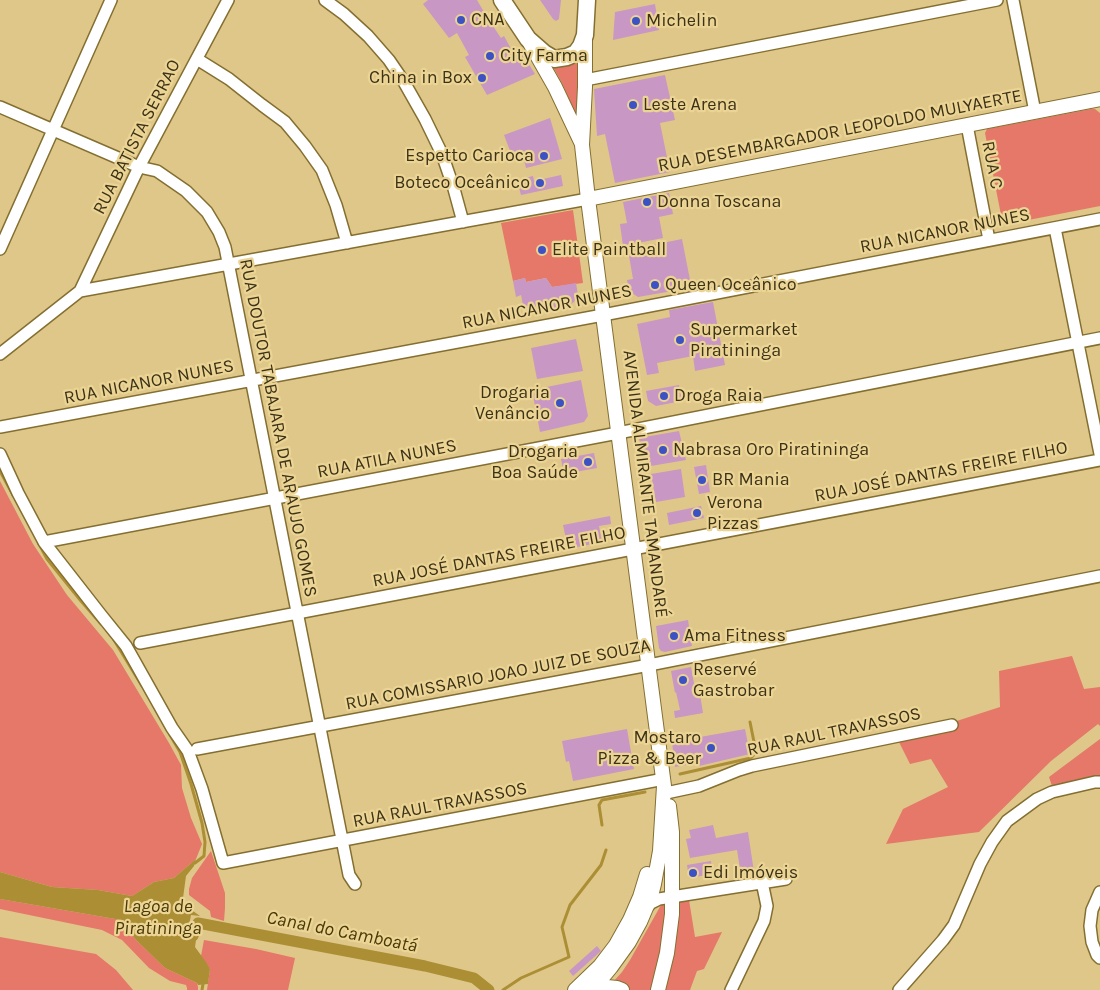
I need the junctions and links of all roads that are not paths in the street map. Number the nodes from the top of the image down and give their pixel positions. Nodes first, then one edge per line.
1 (111, 0) edge
2 (228, 0) edge
3 (325, 0) edge
4 (502, 0) edge
5 (587, 0) edge
6 (997, 0) edge
7 (1013, 0) edge
8 (585, 35) junction
9 (528, 39) junction
10 (197, 59) junction
11 (585, 80) junction
12 (1100, 99) edge
13 (0, 107) edge
14 (1035, 112) junction
15 (967, 125) junction
16 (53, 130) junction
17 (582, 145) junction
18 (139, 168) junction
19 (588, 199) junction
20 (1100, 219) edge
21 (463, 222) junction
22 (1055, 228) junction
23 (989, 240) junction
24 (347, 243) junction
25 (0, 249) edge
26 (228, 264) junction
27 (80, 291) junction
28 (603, 315) junction
29 (1100, 338) edge
30 (1078, 342) junction
31 (0, 354) edge
32 (251, 380) junction
33 (0, 427) edge
34 (618, 433) junction
35 (0, 454) edge
36 (1100, 454) edge
37 (1100, 460) edge
38 (274, 498) junction
39 (44, 542) junction
40 (633, 549) junction
41 (1100, 576) edge
42 (297, 613) junction
43 (140, 643) dead end
44 (649, 665) junction
45 (952, 725) dead end
46 (319, 726) junction
47 (197, 749) dead end
48 (1100, 782) edge
49 (665, 786) junction
50 (342, 841) junction
51 (786, 879) dead end
52 (762, 882) junction
53 (355, 884) dead end
54 (1100, 892) edge
55 (672, 896) junction
56 (645, 909) junction
57 (1100, 958) edge
58 (575, 990) edge
59 (592, 990) edge
60 (597, 990) edge
61 (622, 990) edge
62 (658, 990) edge
63 (731, 990) edge
64 (898, 990) edge

1 - 16 street
2 - 10 street, RUA BATISTA SERRAO
3 - 21 street
4 - 9 main road
5 - 8 main road, AVENIDA ALMIRANTE TAMANDARÉ
6 - 11 street
7 - 14 street
8 - 9 main road
8 - 11 street, AVENIDA ALMIRANTE TAMANDARÉ
9 - 17 street, AVENIDA ALMIRANTE TAMANDARÉ
10 - 18 street, RUA BATISTA SERRAO
10 - 24 street
11 - 17 street, AVENIDA ALMIRANTE TAMANDARÉ
12 - 14 street, RUA DESEMBARGADOR LEOPOLDO MULYAERTE
13 - 16 street, RUA DOUTOR TABAJARA DE ARAUJO GOMES
14 - 15 street, RUA DESEMBARGADOR LEOPOLDO MULYAERTE
15 - 19 street, RUA DESEMBARGADOR LEOPOLDO MULYAERTE
15 - 23 street, RUA C
16 - 18 street, RUA DOUTOR TABAJARA DE ARAUJO GOMES
16 - 25 street
17 - 19 street, AVENIDA ALMIRANTE TAMANDARÉ
18 - 26 street, RUA DOUTOR TABAJARA DE ARAUJO GOMES
18 - 27 street, RUA BATISTA SERRAO
19 - 21 street
19 - 28 street, AVENIDA ALMIRANTE TAMANDARÉ
20 - 22 street, RUA NICANOR NUNES
21 - 24 street
22 - 23 street, RUA NICANOR NUNES
22 - 30 street
23 - 28 street, RUA NICANOR NUNES
24 - 26 street
26 - 27 street
26 - 32 street, RUA DOUTOR TABAJARA DE ARAUJO GOMES
27 - 31 street
28 - 32 street, RUA NICANOR NUNES
28 - 34 street, AVENIDA ALMIRANTE TAMANDARÉ
29 - 30 street
30 - 34 street
30 - 36 street
32 - 33 street, RUA NICANOR NUNES
32 - 38 street, RUA DOUTOR TABAJARA DE ARAUJO GOMES
34 - 38 street, RUA ATILA NUNES
34 - 40 street, AVENIDA ALMIRANTE TAMANDARÉ
35 - 39 street
37 - 40 street, RUA JOSÉ DANTAS FREIRE FILHO
38 - 39 street, RUA ATILA NUNES
38 - 42 street, RUA DOUTOR TABAJARA DE ARAUJO GOMES
39 - 50 street, RUA RAUL TRAVASSOS
40 - 42 street, RUA JOSÉ DANTAS FREIRE FILHO
40 - 44 street, AVENIDA ALMIRANTE TAMANDARÉ
41 - 44 street, RUA COMISSARIO JOAO JUIZ DE SOUZA
42 - 43 street, RUA JOSÉ DANTAS FREIRE FILHO
42 - 46 street, RUA DOUTOR TABAJARA DE ARAUJO GOMES
44 - 46 street, RUA COMISSARIO JOAO JUIZ DE SOUZA
44 - 49 street, AVENIDA ALMIRANTE TAMANDARÉ
45 - 49 street, RUA RAUL TRAVASSOS
46 - 47 street, RUA COMISSARIO JOAO JUIZ DE SOUZA
46 - 50 street, RUA DOUTOR TABAJARA DE ARAUJO GOMES
48 - 64 street
49 - 50 street, RUA RAUL TRAVASSOS
49 - 55 street
49 - 56 street, AVENIDA ALMIRANTE TAMANDARÉ
49 - 58 street
50 - 53 street, RUA DOUTOR TABAJARA DE ARAUJO GOMES
51 - 52 street
52 - 55 street
52 - 63 street
54 - 57 street
55 - 56 street
55 - 62 street
56 - 59 street, AVENIDA ALMIRANTE TAMANDARÉ
60 - 61 street

